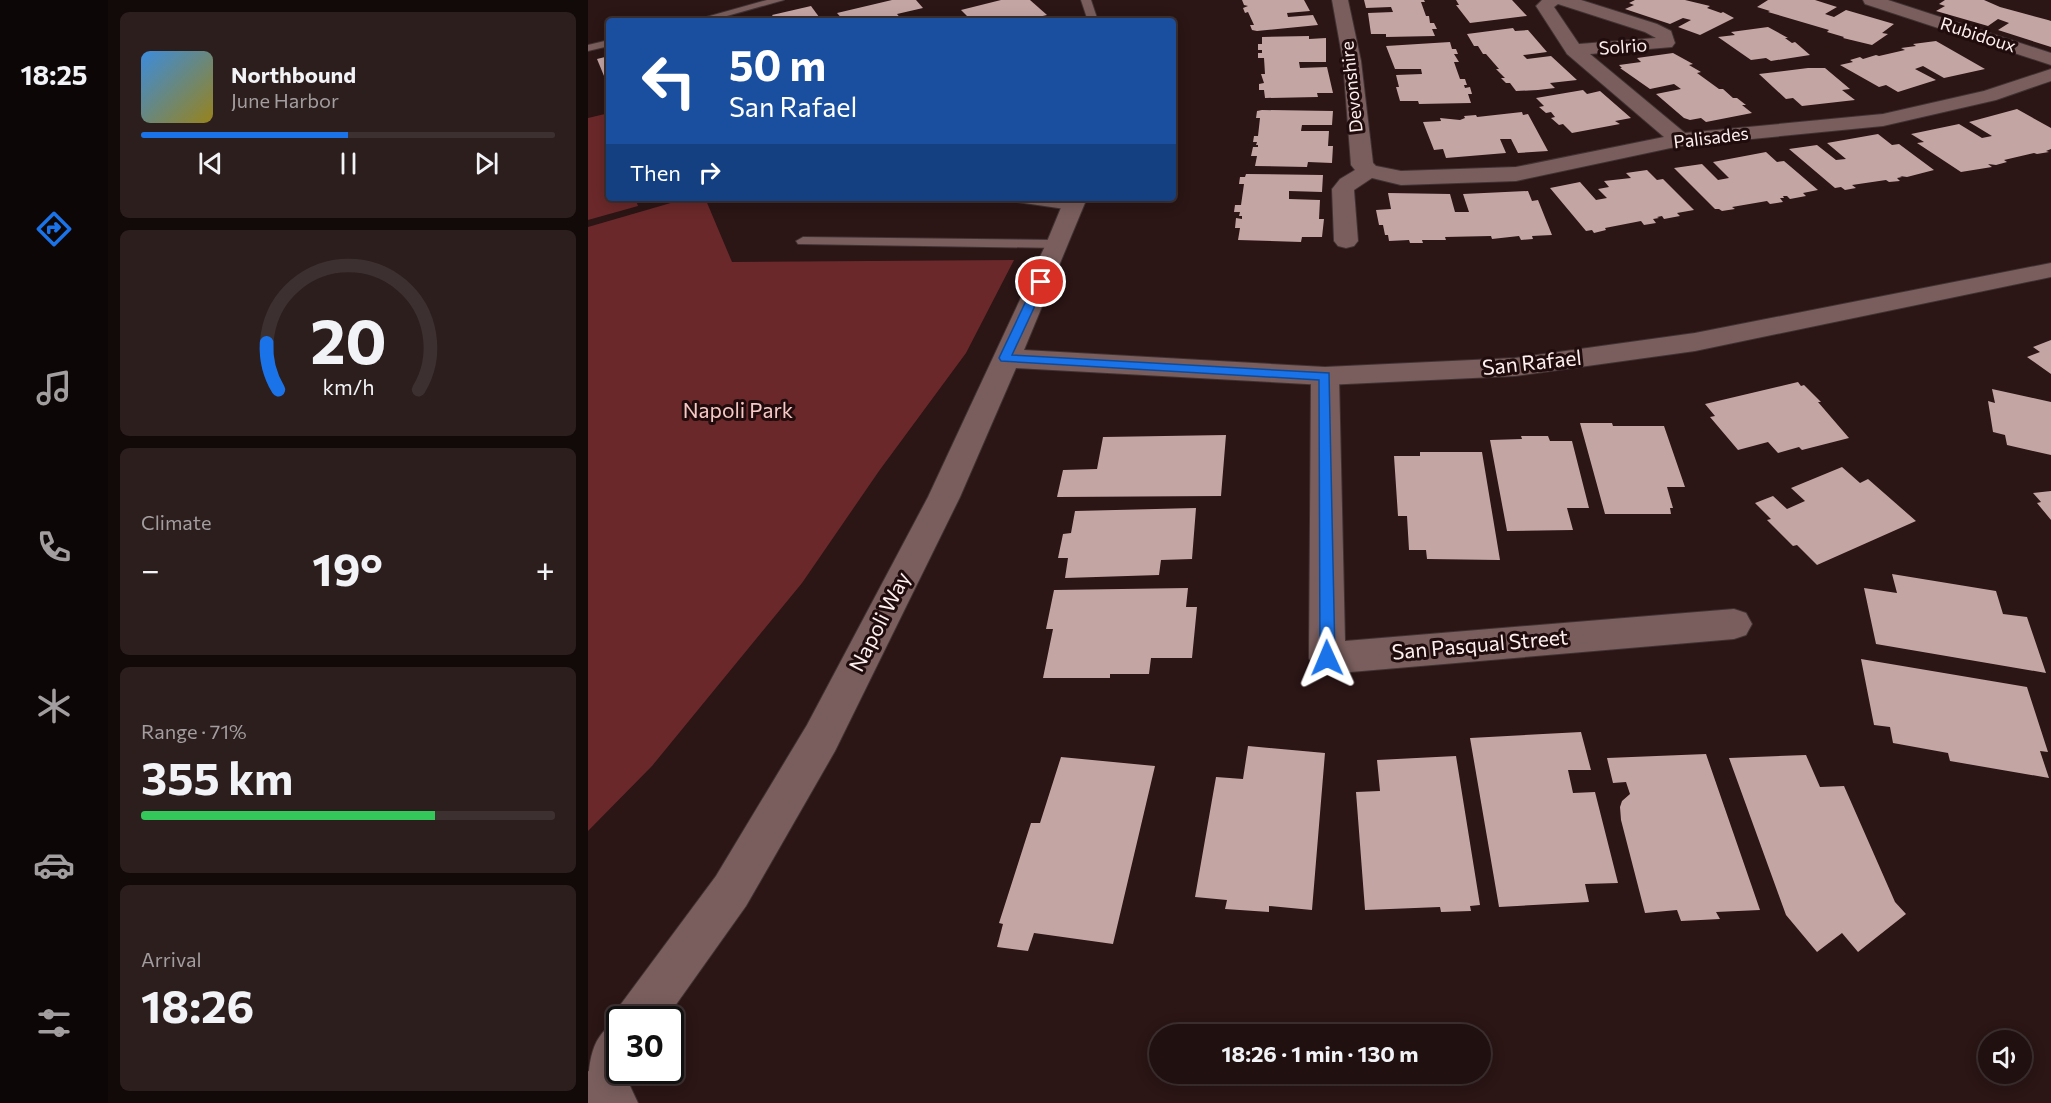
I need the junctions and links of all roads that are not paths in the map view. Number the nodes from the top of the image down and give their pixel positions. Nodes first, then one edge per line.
1 (778, 0) edge
2 (1086, 0) edge
3 (1340, 0) edge
4 (1551, 0) edge
5 (1564, 0) edge
6 (1871, 0) edge
7 (709, 18) edge
8 (1092, 18) edge
9 (606, 44) edge
10 (588, 48) edge
11 (1574, 50) junction
12 (2051, 59) edge
13 (2051, 75) edge
14 (1680, 140) junction
15 (1369, 171) junction
16 (1074, 202) edge
17 (1346, 241) dead end
18 (803, 242) dead end
19 (1058, 244) junction
20 (2051, 270) edge
21 (1005, 358) junction
22 (1325, 376) junction
23 (1734, 624) dead end
24 (647, 1006) edge
25 (606, 1063) edge
26 (588, 1087) edge
27 (588, 1095) edge
28 (613, 1103) edge

1 - 7 lane
2 - 8 lane
3 - 15 street, Devonshire
4 - 11 street, Solrio
5 - 11 street, Solrio
6 - 12 street, Rubidoux
9 - 10 lane
11 - 14 street, Solrio
13 - 14 street, Palisades
14 - 15 street, Palisades
15 - 17 street
16 - 19 street, Napoli Way
18 - 19 lane
19 - 21 street, Napoli Way
20 - 22 street, San Rafael
21 - 22 street, San Rafael
21 - 24 street, Napoli Way
22 - 23 street, San Pasqual Street
25 - 26 street
27 - 28 street

